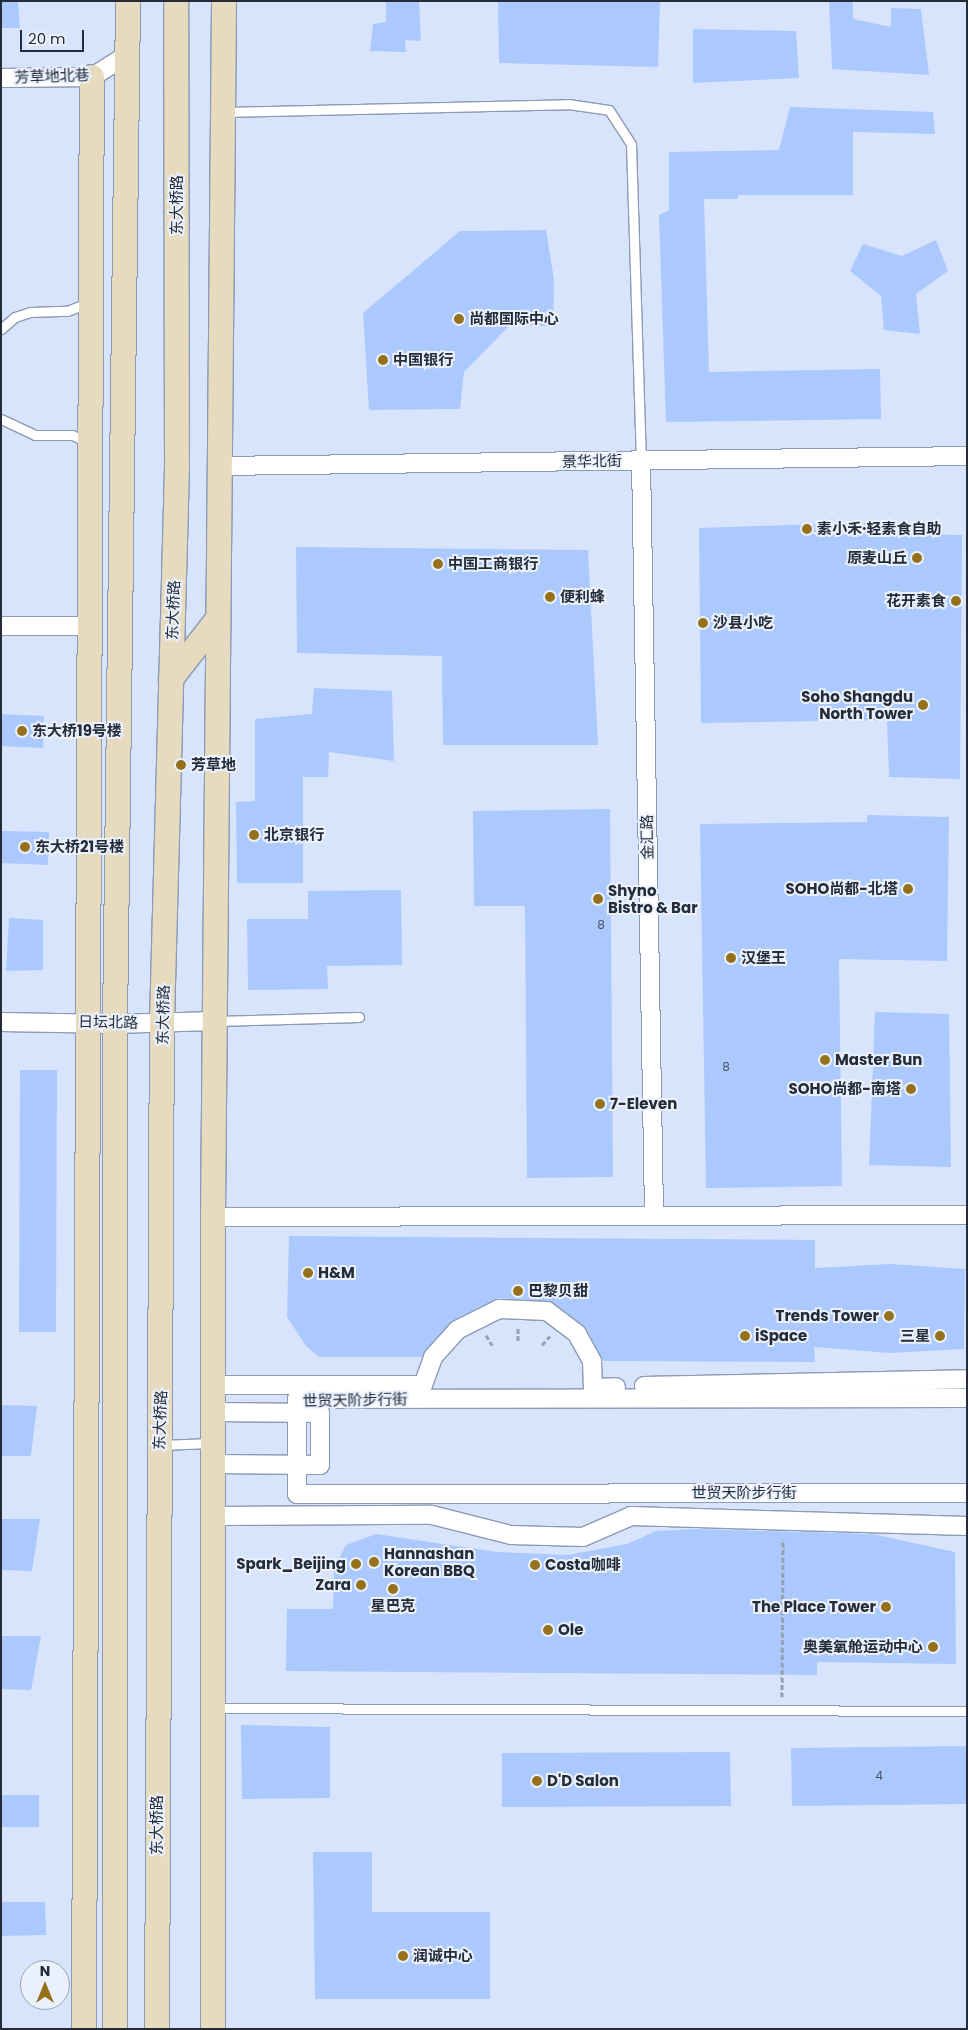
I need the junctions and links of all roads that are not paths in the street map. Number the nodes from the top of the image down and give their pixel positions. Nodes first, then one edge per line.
1 (128, 1) edge
2 (176, 1) edge
3 (224, 1) edge
4 (127, 55) junction
5 (92, 76) junction
6 (1, 78) edge
7 (223, 112) junction
8 (90, 302) junction
9 (1, 329) edge
10 (1, 419) edge
11 (90, 443) junction
12 (967, 456) edge
13 (641, 460) junction
14 (218, 466) junction
15 (217, 620) junction
16 (1, 626) edge
17 (89, 626) junction
18 (171, 679) junction
19 (359, 1017) dead end
20 (86, 1021) junction
21 (214, 1021) junction
22 (1, 1022) edge
23 (162, 1022) junction
24 (115, 1024) junction
25 (654, 1214) junction
26 (967, 1215) edge
27 (212, 1217) junction
28 (967, 1379) edge
29 (212, 1385) junction
30 (967, 1398) edge
31 (212, 1412) junction
32 (297, 1412) junction
33 (159, 1445) junction
34 (212, 1454) junction
35 (297, 1465) junction
36 (967, 1493) edge
37 (212, 1516) junction
38 (967, 1526) edge
39 (212, 1708) junction
40 (967, 1711) edge
41 (84, 2029) edge
42 (115, 2029) edge
43 (157, 2029) edge
44 (213, 2029) edge

1 - 4 street
2 - 18 street, 东大桥路
3 - 7 street
4 - 5 street, 芳草地北巷
4 - 24 street
5 - 6 street, 芳草地北巷
5 - 8 street
7 - 13 lane
7 - 14 street
8 - 9 lane
8 - 11 street
10 - 11 lane
11 - 17 street
12 - 13 street, 景华北街
13 - 14 street, 景华北街
13 - 25 street, 金汇路
14 - 15 street
15 - 18 street
15 - 21 street
16 - 17 street
17 - 20 street
18 - 23 street, 东大桥路
19 - 21 lane
20 - 22 street, 日坛北路
20 - 24 street, 日坛北路
20 - 41 street
21 - 23 street, 日坛北路
21 - 27 street
23 - 24 street, 日坛北路
23 - 33 street, 东大桥路
24 - 42 street
25 - 26 street
25 - 27 street
27 - 29 street
28 - 29 street
29 - 31 street
30 - 32 street, 世贸天阶步行街
31 - 32 street
31 - 34 street
32 - 35 street, 世贸天阶步行街
33 - 34 lane
33 - 43 street, 东大桥路
34 - 35 street
34 - 37 street
35 - 36 street, 世贸天阶步行街
37 - 38 street
37 - 39 street
39 - 40 lane
39 - 44 street

